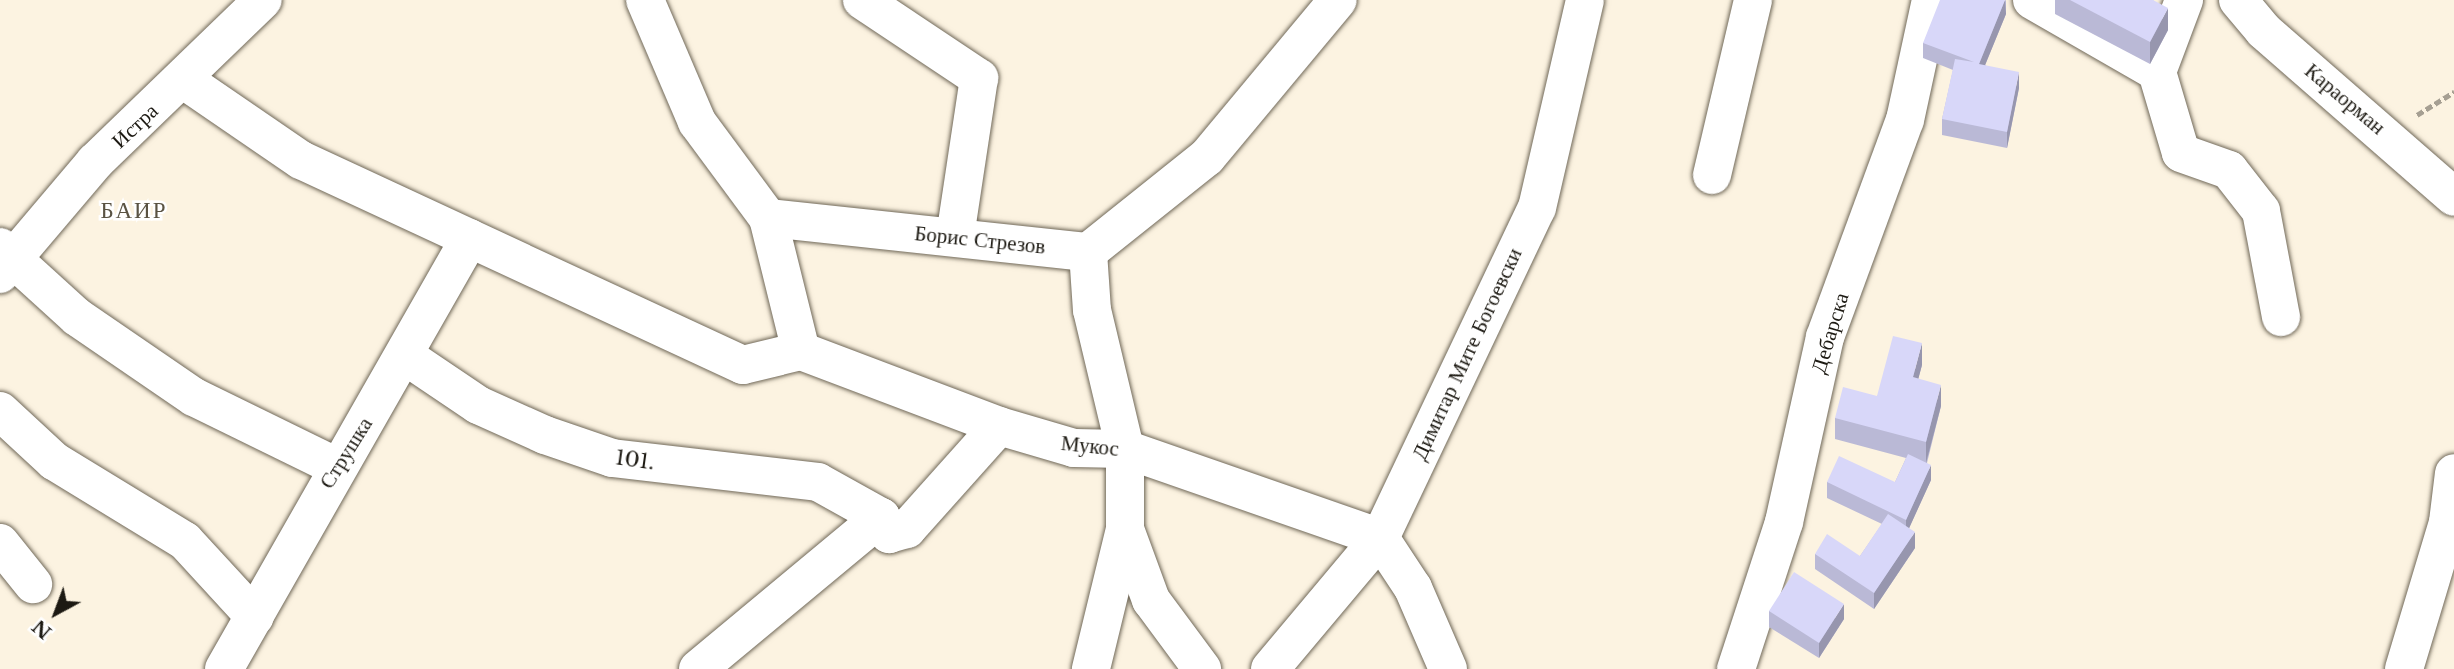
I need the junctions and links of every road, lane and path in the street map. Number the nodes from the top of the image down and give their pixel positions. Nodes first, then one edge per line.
1 (263, 0) edge
2 (645, 0) edge
3 (862, 0) edge
4 (1338, 0) edge
5 (1586, 0) edge
6 (1753, 0) edge
7 (1931, 0) edge
8 (2032, 0) edge
9 (2184, 0) edge
10 (2238, 0) edge
11 (2157, 72) junction
12 (184, 80) junction
13 (2454, 92) edge
14 (2386, 134) junction
15 (1712, 175) dead end
16 (2454, 197) edge
17 (768, 218) junction
18 (955, 237) junction
19 (470, 238) junction
20 (1088, 252) junction
21 (4, 259) edge
22 (2281, 317) dead end
23 (802, 351) junction
24 (404, 355) junction
25 (0, 411) edge
26 (999, 426) junction
27 (1125, 449) junction
28 (335, 466) junction
29 (2454, 473) edge
30 (881, 517) junction
31 (2451, 522) edge
32 (1125, 529) junction
33 (1380, 538) junction
34 (0, 543) edge
35 (33, 584) dead end
36 (255, 617) junction
37 (224, 669) edge
38 (701, 669) edge
39 (1091, 669) edge
40 (1202, 669) edge
41 (1270, 669) edge
42 (1448, 669) edge
43 (1736, 669) edge
44 (2404, 669) edge

1 - 12 street, Истра
2 - 17 street
3 - 18 street
4 - 20 street
5 - 33 street, Димитар Мите Богоевски
6 - 15 street
7 - 43 street, Дебарска
8 - 11 street
9 - 11 street
10 - 14 street, Караорман
11 - 22 street
12 - 19 street
12 - 21 street, Истра
13 - 14 path
14 - 16 street, Караорман
17 - 18 street, Борис Стрезов
17 - 23 street
18 - 20 street, Борис Стрезов
19 - 23 street
19 - 24 street, Струшка
20 - 27 street
21 - 28 street
23 - 26 street, Мукос
24 - 28 street, Струшка
24 - 30 street, 101.
25 - 36 street
26 - 27 street, Мукос
26 - 30 street, 101.
27 - 32 street
27 - 33 street, Мукос
28 - 36 street, Струшка
29 - 31 street
30 - 38 street
31 - 44 street
32 - 39 street
32 - 40 street
33 - 41 street, Димитар Мите Богоевски
33 - 42 street
34 - 35 street
36 - 37 street, Струшка

